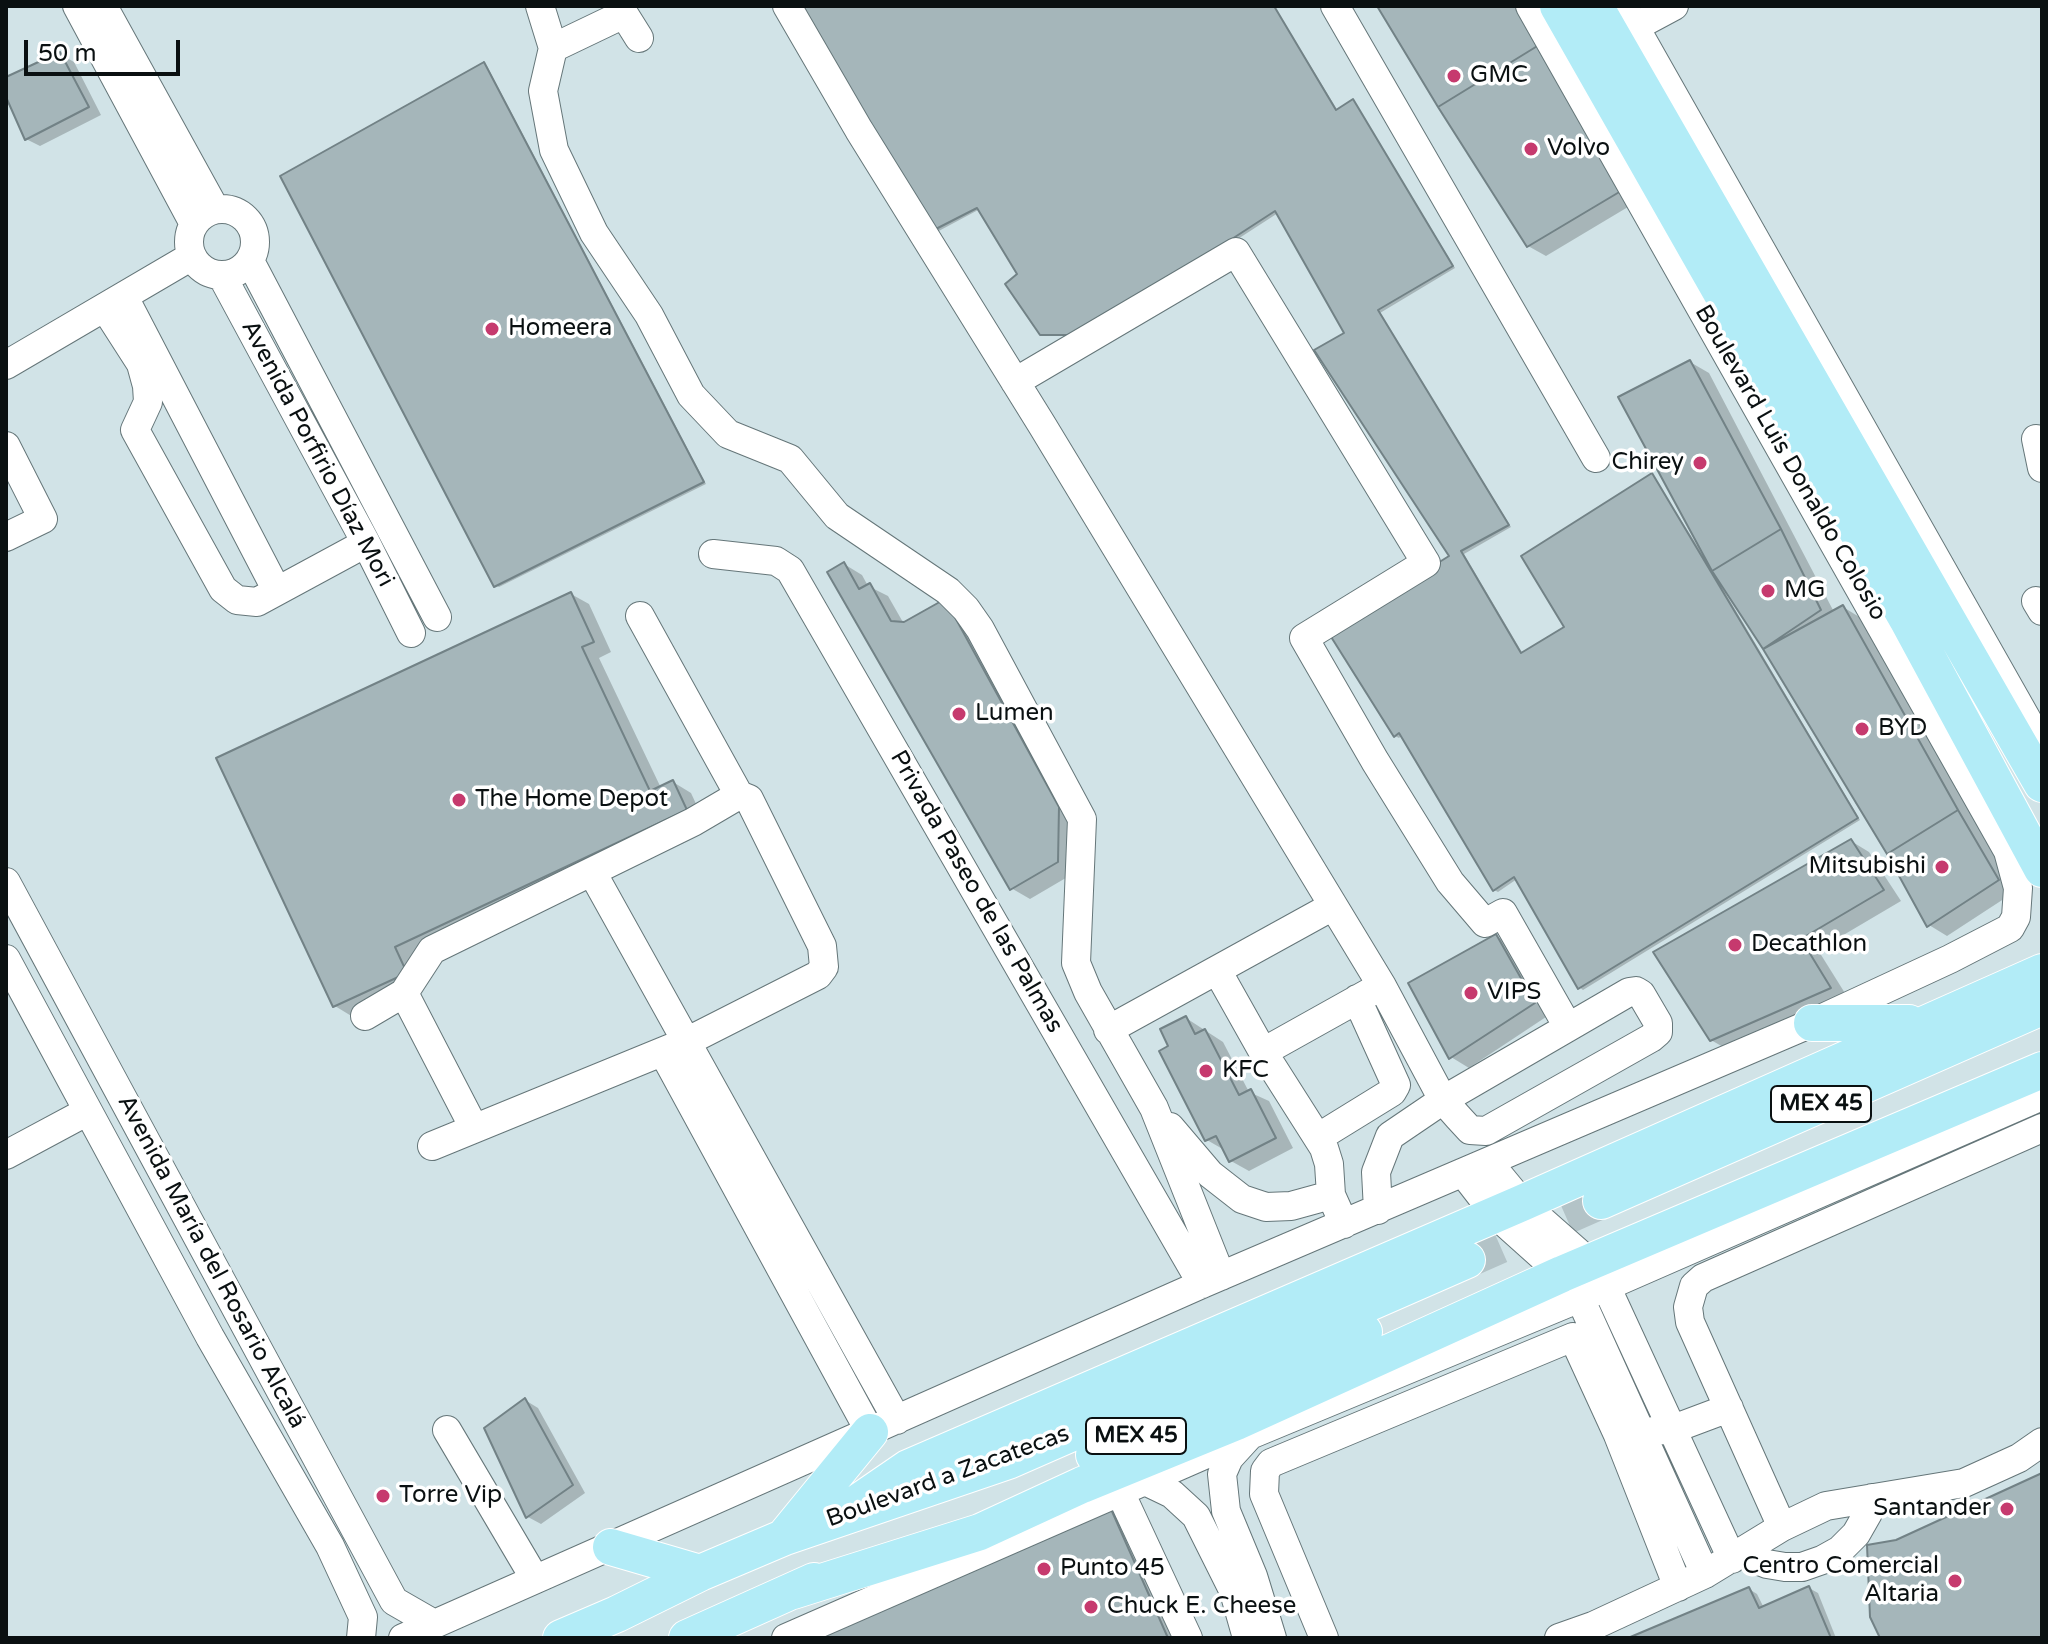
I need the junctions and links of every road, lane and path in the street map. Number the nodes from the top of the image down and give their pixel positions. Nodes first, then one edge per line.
1 (77, 6) edge
2 (103, 6) edge
3 (540, 6) edge
4 (787, 6) edge
5 (1335, 6) edge
6 (1530, 6) edge
7 (1558, 6) edge
8 (1580, 6) edge
9 (1595, 6) edge
10 (1674, 6) edge
11 (627, 19) edge
12 (1624, 24) edge
13 (553, 48) junction
14 (1646, 160) junction
15 (204, 216) junction
16 (192, 256) junction
17 (250, 261) junction
18 (222, 276) junction
19 (114, 303) junction
20 (1716, 333) junction
21 (1759, 360) junction
22 (6, 365) edge
23 (1015, 382) junction
24 (2036, 439) dead end
25 (6, 446) edge
26 (1596, 458) dead end
27 (2042, 468) edge
28 (1908, 531) junction
29 (6, 537) edge
30 (366, 543) junction
31 (713, 554) dead end
32 (277, 591) junction
33 (640, 616) dead end
34 (437, 617) dead end
35 (1907, 619) junction
36 (411, 633) dead end
37 (1915, 684) junction
38 (2034, 718) edge
39 (2042, 746) edge
40 (2042, 784) edge
41 (739, 795) junction
42 (2042, 869) edge
43 (592, 872) junction
44 (6, 882) edge
45 (1333, 906) junction
46 (33, 930) junction
47 (6, 946) edge
48 (6, 959) edge
49 (1218, 972) junction
50 (2042, 972) edge
51 (404, 993) junction
52 (1370, 993) junction
53 (2042, 1007) edge
54 (365, 1016) dead end
55 (1812, 1023) junction
56 (1923, 1023) junction
57 (1568, 1027) junction
58 (1108, 1030) junction
59 (2042, 1035) edge
60 (674, 1047) junction
61 (1263, 1052) junction
62 (2042, 1070) edge
63 (2042, 1096) edge
64 (1443, 1100) junction
65 (1154, 1108) junction
66 (88, 1111) junction
67 (1946, 1125) junction
68 (474, 1128) junction
69 (2042, 1128) edge
70 (1319, 1137) junction
71 (432, 1146) dead end
72 (6, 1155) edge
73 (1476, 1168) junction
74 (1331, 1195) junction
75 (1508, 1208) junction
76 (1378, 1210) junction
77 (1344, 1224) junction
78 (1212, 1280) junction
79 (1585, 1280) junction
80 (241, 1317) junction
81 (210, 1337) junction
82 (1729, 1408) junction
83 (884, 1426) junction
84 (1673, 1429) junction
85 (447, 1430) dead end
86 (1630, 1434) junction
87 (1250, 1435) junction
88 (2042, 1442) edge
89 (1222, 1474) junction
90 (1134, 1479) junction
91 (1172, 1494) junction
92 (1872, 1498) junction
93 (835, 1518) junction
94 (1782, 1527) junction
95 (785, 1537) junction
96 (361, 1543) junction
97 (330, 1546) junction
98 (971, 1546) junction
99 (611, 1547) junction
100 (1738, 1555) junction
101 (700, 1573) junction
102 (1705, 1574) junction
103 (535, 1579) junction
104 (1678, 1587) junction
105 (793, 1591) junction
106 (434, 1624) junction
107 (845, 1626) edge
108 (800, 1635) edge
109 (361, 1638) edge
110 (403, 1638) edge
111 (561, 1638) edge
112 (687, 1638) edge
113 (1188, 1638) edge
114 (1247, 1638) edge
115 (1272, 1638) edge
116 (1324, 1638) edge
117 (1559, 1638) edge

1 - 15 street
2 - 15 street
3 - 13 street
4 - 23 street
5 - 26 street
6 - 20 street, Boulevard Luis Donaldo Colosio
7 - 14 main road, Boulevard Luis Donaldo Colosio
8 - 12 main road
9 - 12 main road
10 - 12 street
11 - 13 street
12 - 14 main road
12 - 28 main road
13 - 58 street
14 - 21 main road, Boulevard Luis Donaldo Colosio
15 - 16 street
15 - 17 street, Avenida Porfirio Díaz Mori
16 - 18 street, Avenida Porfirio Díaz Mori
16 - 19 street
17 - 18 street
17 - 34 street, Avenida Porfirio Díaz Mori
18 - 30 street, Avenida Porfirio Díaz Mori
19 - 22 street
19 - 32 street
19 - 32 street
20 - 21 main road
20 - 37 street, Boulevard Luis Donaldo Colosio
21 - 35 main road, Boulevard Luis Donaldo Colosio
23 - 45 street
23 - 57 street
24 - 27 street
25 - 29 street
28 - 38 street
28 - 40 main road
30 - 32 street
30 - 36 street, Avenida Porfirio Díaz Mori
31 - 78 street, Privada Paseo de las Palmas
33 - 41 street
35 - 37 main road
35 - 42 main road, Boulevard Luis Donaldo Colosio
37 - 55 street, Boulevard Luis Donaldo Colosio
38 - 39 street
41 - 43 street
41 - 60 street
43 - 51 street
43 - 60 street
44 - 46 street, Avenida María del Rosario Alcalá
45 - 49 street
45 - 52 street
46 - 47 street
46 - 80 street, Avenida María del Rosario Alcalá
48 - 66 street, Avenida María del Rosario Alcalá
49 - 58 street
49 - 61 street
50 - 56 main road
51 - 54 street
51 - 68 street
52 - 61 street
52 - 64 street
52 - 70 street
53 - 59 main road, MEX 45
55 - 56 main road
55 - 73 street
56 - 75 main road
57 - 64 street
57 - 64 street
58 - 65 street
60 - 68 street
60 - 83 street
61 - 70 street
62 - 67 main road
63 - 67 street
64 - 76 street
65 - 74 street
65 - 78 street
66 - 72 street
66 - 81 street, Avenida María del Rosario Alcalá
67 - 79 main road
68 - 71 street
69 - 82 street
70 - 74 street
73 - 75 street
73 - 76 street
74 - 77 street
75 - 79 street
75 - 93 main road
76 - 77 street
77 - 78 street
78 - 83 street
79 - 84 street
79 - 86 street
79 - 87 street
79 - 90 main road
80 - 81 street
80 - 96 street, Avenida María del Rosario Alcalá
81 - 97 street, Avenida María del Rosario Alcalá
82 - 84 street
82 - 94 street
83 - 95 main road
83 - 99 street
84 - 86 street
84 - 100 street
85 - 103 street
86 - 102 street
86 - 104 street
86 - 116 street
87 - 89 street
87 - 90 street
88 - 92 street
89 - 91 street
89 - 115 street
90 - 91 street
90 - 98 main road
90 - 113 street
91 - 114 street
92 - 94 street
92 - 100 street
93 - 95 main road, Boulevard a Zacatecas / MEX 45
93 - 105 main road, Boulevard a Zacatecas / MEX 45
94 - 100 street
95 - 101 main road, Boulevard a Zacatecas / MEX 45
96 - 97 street
96 - 106 street, Avenida María del Rosario Alcalá
97 - 109 street, Avenida María del Rosario Alcalá
98 - 105 main road
98 - 107 street
99 - 101 main road
99 - 103 street
100 - 102 street
101 - 111 main road, Boulevard a Zacatecas / MEX 45
102 - 104 street
103 - 106 street
104 - 117 street
105 - 112 main road, Boulevard a Zacatecas / MEX 45
106 - 110 street
107 - 108 street

